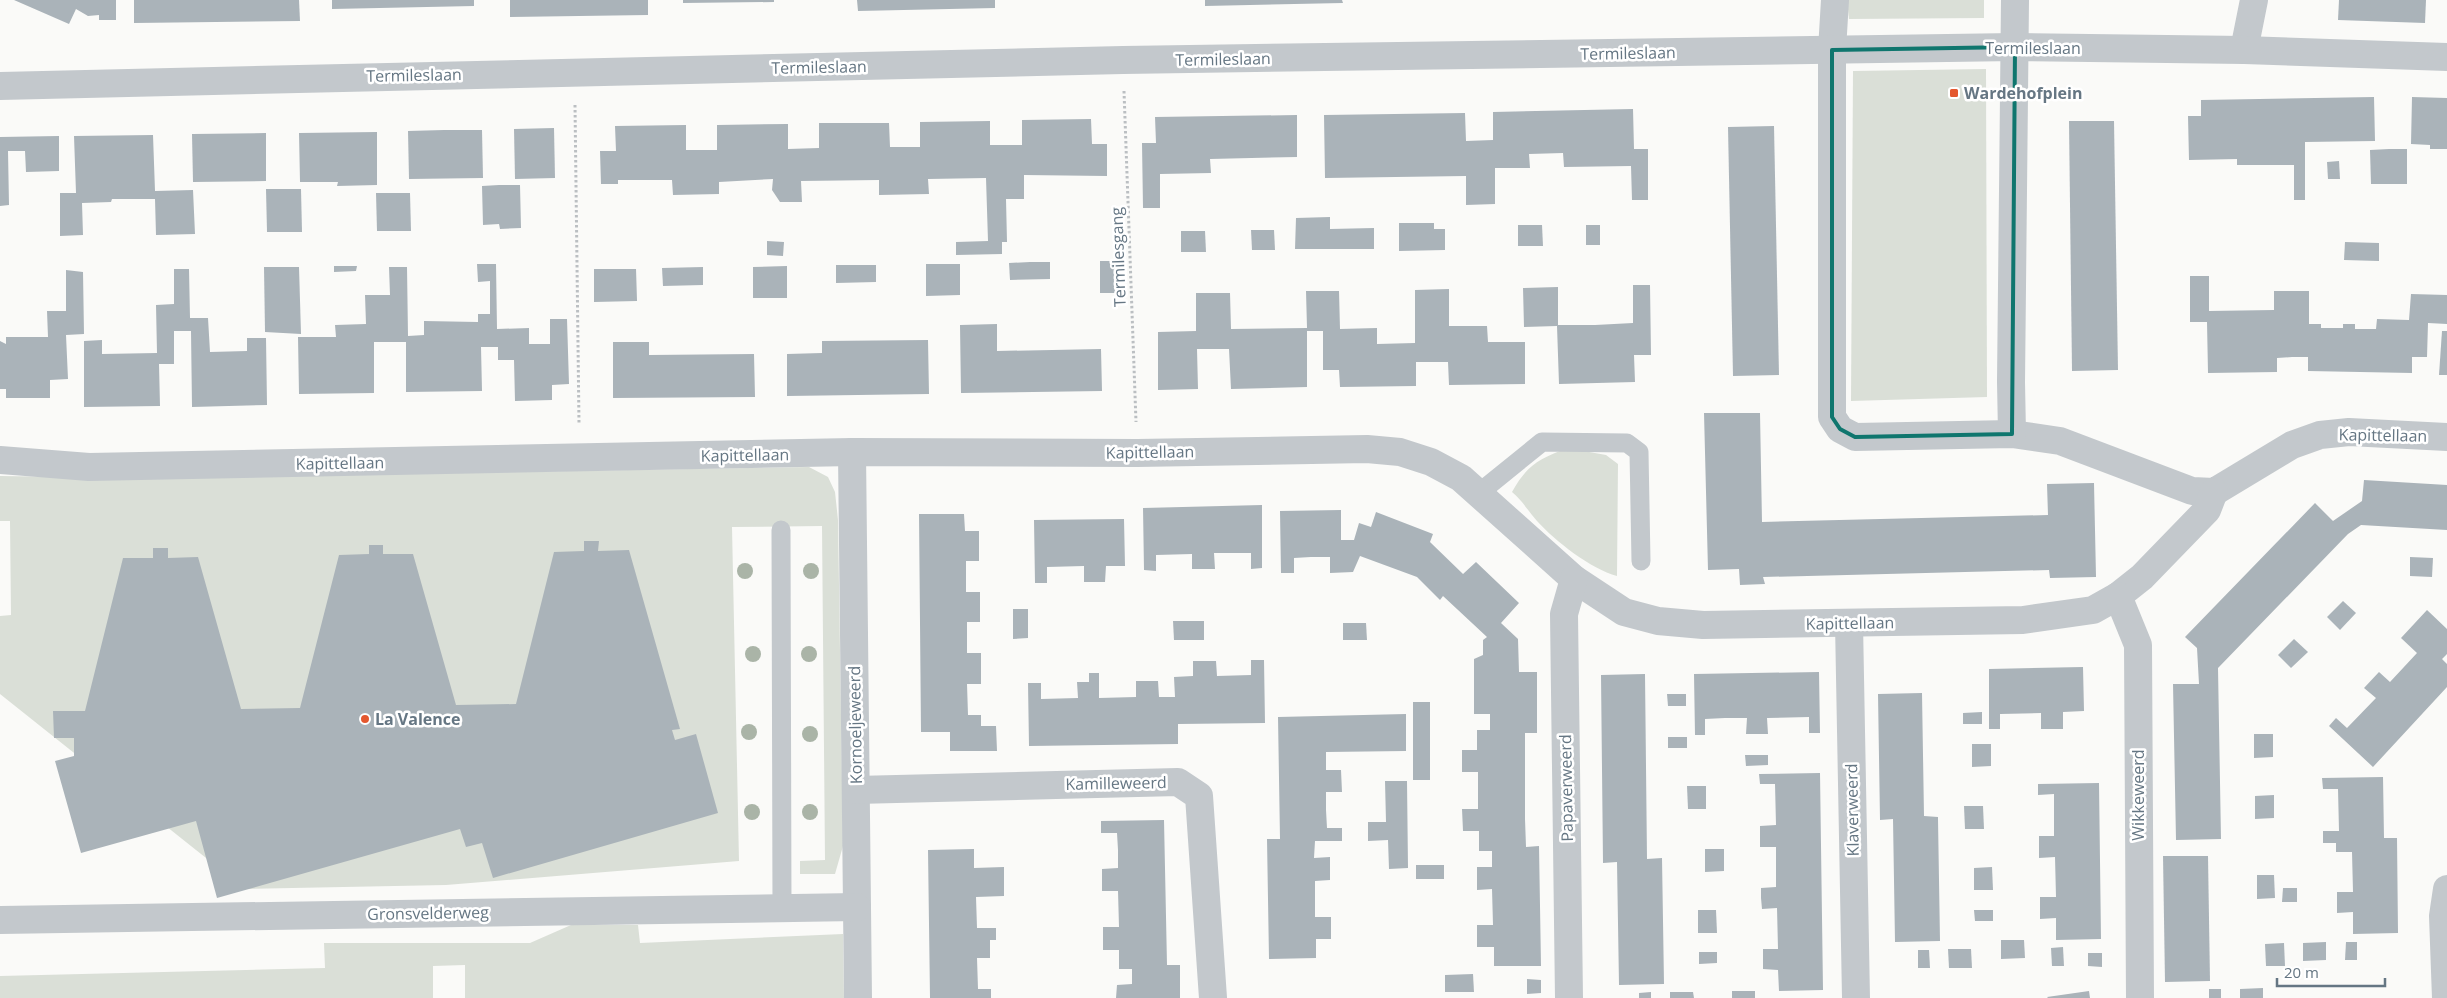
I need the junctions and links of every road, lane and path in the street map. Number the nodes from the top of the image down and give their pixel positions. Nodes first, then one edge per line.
1 (1835, 0) edge
2 (2015, 0) edge
3 (2254, 0) edge
4 (2015, 47) junction
5 (1832, 50) junction
6 (2244, 50) junction
7 (2447, 57) edge
8 (1123, 60) junction
9 (574, 72) junction
10 (0, 86) edge
11 (2012, 434) junction
12 (2447, 436) edge
13 (852, 452) junction
14 (1137, 453) junction
15 (579, 459) junction
16 (0, 460) edge
17 (1479, 492) junction
18 (2214, 492) junction
19 (781, 530) dead end
20 (1641, 561) dead end
21 (1574, 579) junction
22 (2118, 596) junction
23 (1849, 623) junction
24 (856, 790) junction
25 (2447, 889) edge
26 (857, 907) junction
27 (782, 908) junction
28 (0, 920) edge
29 (2446, 988) edge
30 (858, 998) edge
31 (1213, 998) edge
32 (1569, 998) edge
33 (1856, 998) edge
34 (2140, 998) edge

1 - 5 street
2 - 4 street
3 - 6 street
4 - 5 street, Termileslaan
4 - 6 street, Termileslaan
4 - 11 street
5 - 8 street, Termileslaan
5 - 11 street
6 - 7 street, Termileslaan
8 - 9 street, Termileslaan
8 - 14 path, Termilesgang
9 - 10 street, Termileslaan
9 - 15 path
11 - 18 street
12 - 18 street, Kapittellaan
13 - 14 street, Kapittellaan
13 - 15 street, Kapittellaan
13 - 24 street, Kornoeljeweerd
14 - 17 street, Kapittellaan
15 - 16 street, Kapittellaan
17 - 20 lane
17 - 21 street, Kapittellaan
18 - 22 street, Kapittellaan
19 - 27 lane
21 - 23 street, Kapittellaan
21 - 32 street, Papaverweerd
22 - 23 street, Kapittellaan
22 - 34 street, Wikkeweerd
23 - 33 street, Klaverweerd
24 - 26 street, Kornoeljeweerd
24 - 31 street, Kamilleweerd
25 - 29 street
26 - 27 street, Gronsvelderweg
26 - 30 street, Kornoeljeweerd
27 - 28 street, Gronsvelderweg

